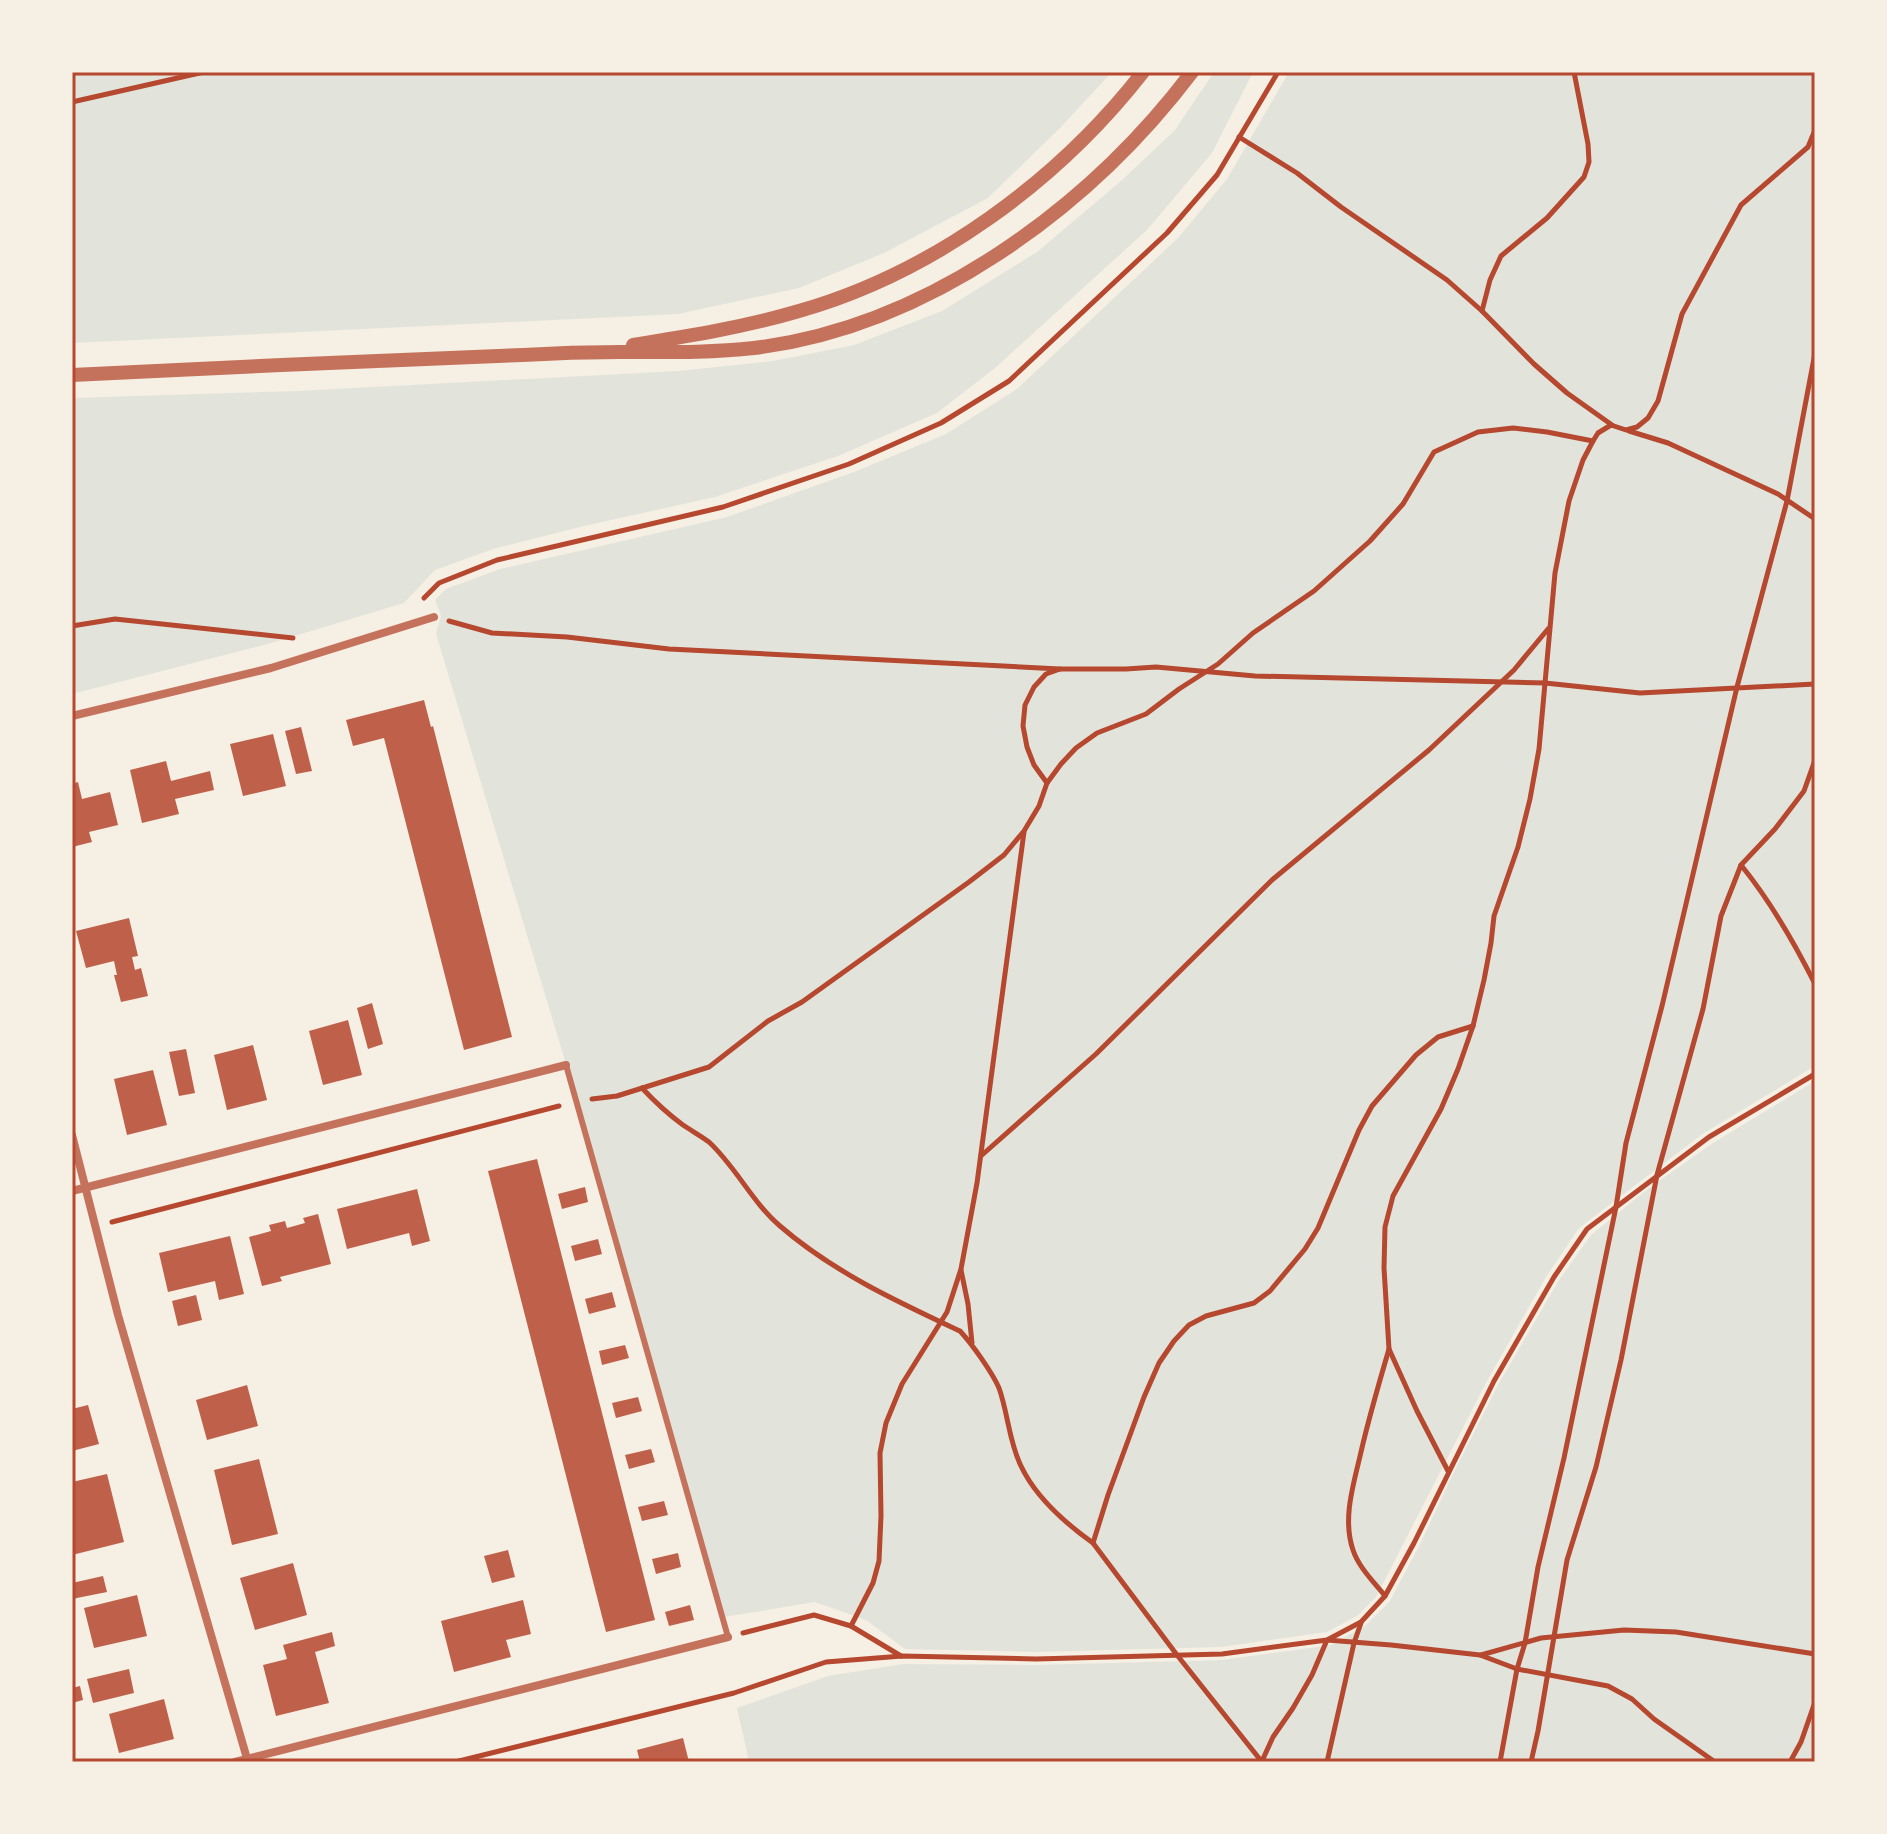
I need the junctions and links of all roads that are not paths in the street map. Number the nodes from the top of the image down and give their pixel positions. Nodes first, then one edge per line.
1 (1143, 72) edge
2 (1192, 72) edge
3 (593, 352) junction
4 (72, 375) edge
5 (434, 617) road end
6 (72, 716) edge
7 (566, 1065) joint
8 (72, 1135) edge
9 (86, 1188) junction
10 (72, 1191) edge
11 (728, 1637) joint
12 (248, 1760) edge
13 (235, 1762) edge

1 - 3 street
2 - 3 street
3 - 4 street
5 - 6 street
7 - 9 street
7 - 11 lane
8 - 9 street
9 - 10 street
9 - 12 street
11 - 12 street
12 - 13 street

